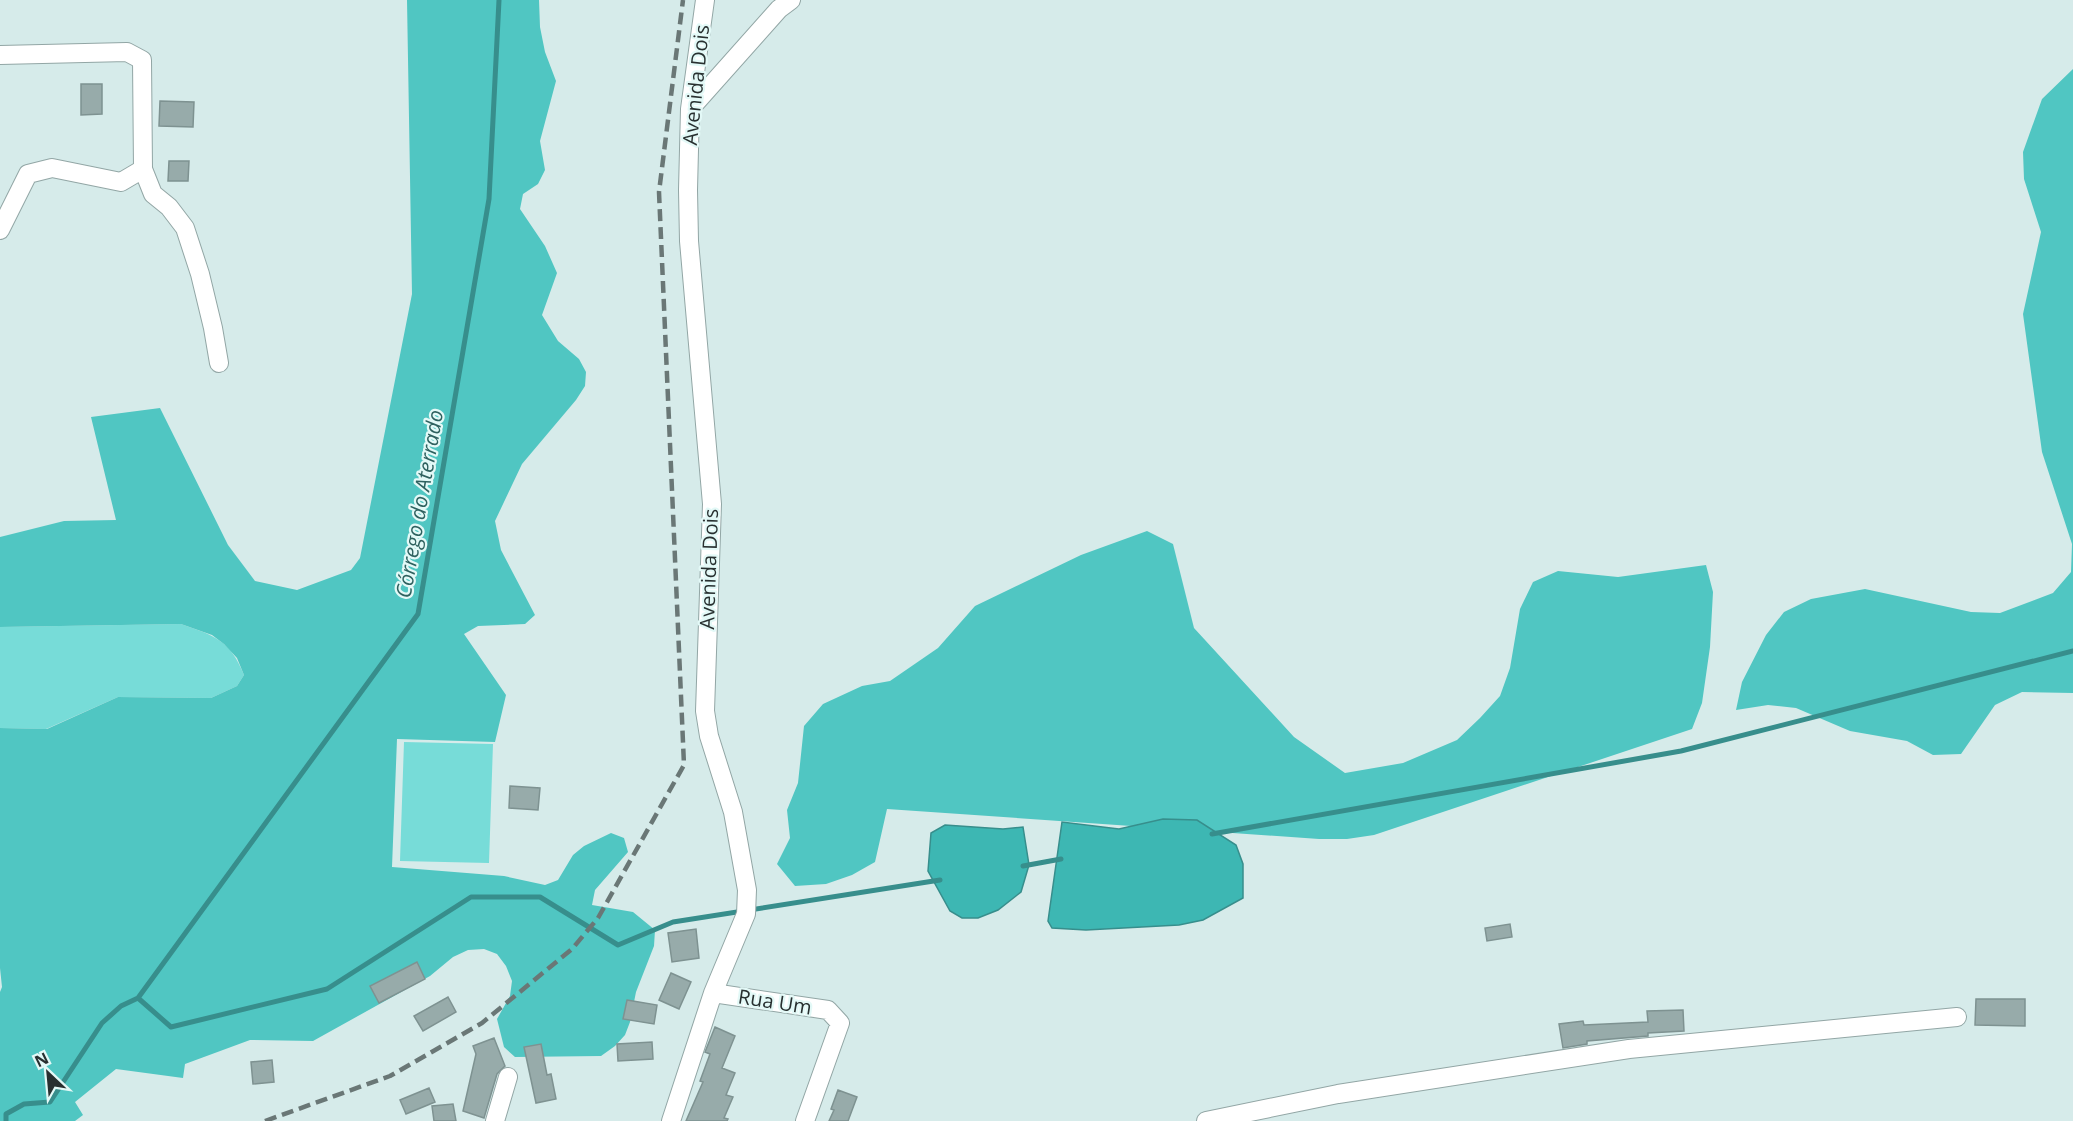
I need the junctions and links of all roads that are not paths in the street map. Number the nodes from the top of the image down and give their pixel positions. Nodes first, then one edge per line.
1 (705, 0) edge
2 (791, 0) edge
3 (0, 55) edge
4 (690, 108) junction
5 (142, 169) junction
6 (0, 230) edge
7 (219, 363) dead end
8 (713, 993) junction
9 (1956, 1017) dead end
10 (508, 1077) dead end
11 (495, 1121) edge
12 (671, 1121) edge
13 (805, 1121) edge
14 (1206, 1121) edge

1 - 4 street, Avenida Dois
2 - 4 street
3 - 5 street
4 - 8 street, Avenida Dois
5 - 6 street
5 - 7 street
8 - 12 street, Avenida Dois
8 - 13 street, Rua Um
9 - 14 street
10 - 11 street

